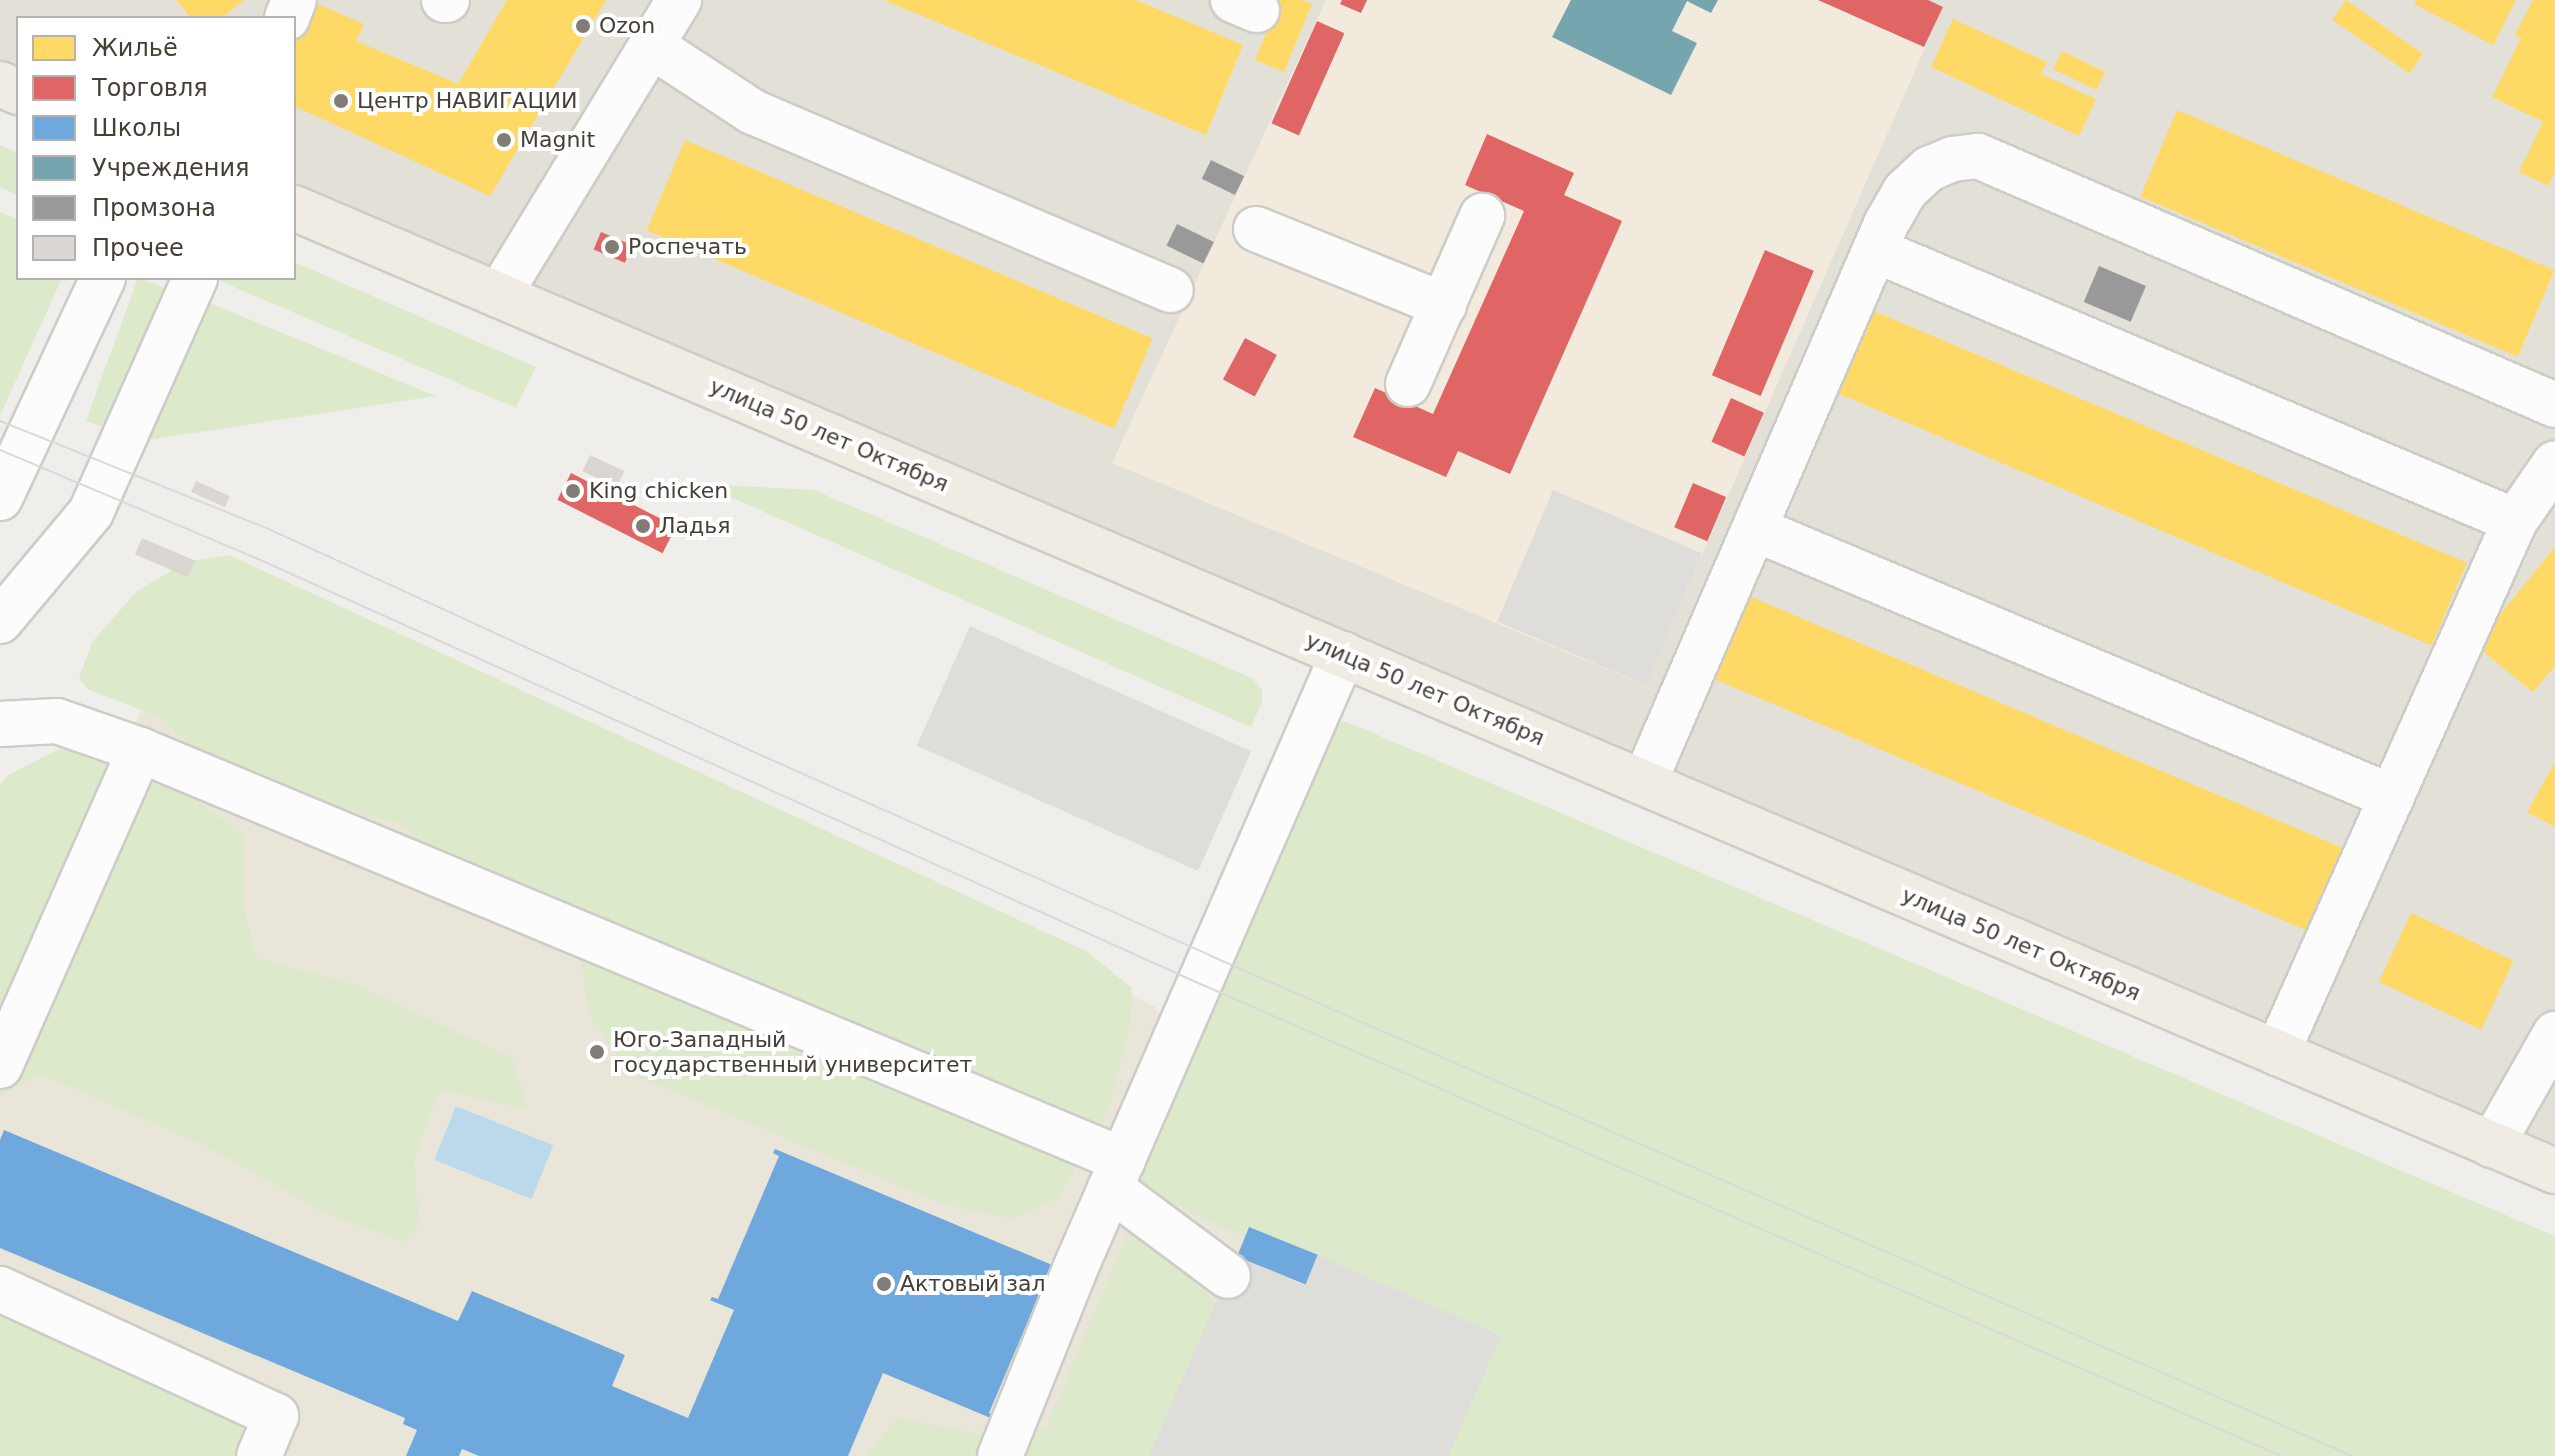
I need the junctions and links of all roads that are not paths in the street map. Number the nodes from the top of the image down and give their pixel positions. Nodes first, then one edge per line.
1 (679, 0) edge
2 (652, 46) junction
3 (296, 209) edge
4 (1482, 216) dead end
5 (1256, 229) dead end
6 (1875, 250) junction
7 (102, 280) edge
8 (194, 280) edge
9 (1171, 290) dead end
10 (499, 295) junction
11 (1444, 305) junction
12 (1408, 384) dead end
13 (2555, 405) edge
14 (2555, 463) edge
15 (0, 498) edge
16 (2515, 521) junction
17 (1755, 529) junction
18 (0, 621) edge
19 (1343, 654) junction
20 (0, 724) edge
21 (140, 750) junction
22 (1644, 783) junction
23 (2392, 797) junction
24 (2555, 1034) edge
25 (2277, 1053) junction
26 (0, 1066) edge
27 (2492, 1145) junction
28 (2555, 1171) edge
29 (1116, 1174) junction
30 (1228, 1276) dead end
31 (0, 1289) edge
32 (259, 1456) edge
33 (1000, 1456) edge

1 - 2 street
2 - 9 street
2 - 10 street
3 - 10 main road, улица 50 лет Октября
4 - 11 street
5 - 11 street
6 - 13 street
6 - 16 street
6 - 17 street
7 - 15 street
8 - 18 street
10 - 19 main road, улица 50 лет Октября
11 - 12 street
14 - 16 street
16 - 23 street
17 - 22 street
17 - 23 street
19 - 22 main road, улица 50 лет Октября
19 - 29 street
20 - 21 street
21 - 26 street
21 - 29 street
22 - 25 main road, улица 50 лет Октября
23 - 25 street
24 - 27 street
25 - 27 main road, улица 50 лет Октября
27 - 28 main road, улица 50 лет Октября
29 - 30 street
29 - 33 street
31 - 32 street

